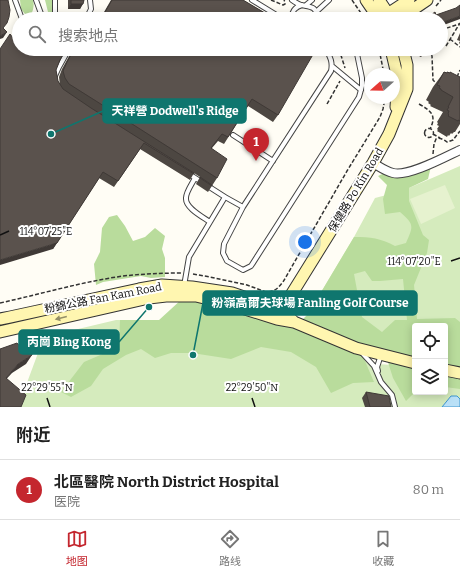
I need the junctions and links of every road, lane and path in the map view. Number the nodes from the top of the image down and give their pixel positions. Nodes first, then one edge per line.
1 (15, 0) edge
2 (36, 0) edge
3 (55, 0) edge
4 (90, 0) edge
5 (252, 0) edge
6 (272, 0) edge
7 (284, 0) edge
8 (292, 0) edge
9 (312, 0) edge
10 (329, 0) edge
11 (352, 0) edge
12 (366, 0) edge
13 (379, 0) edge
14 (409, 0) edge
15 (427, 0) edge
16 (304, 5) junction
17 (19, 12) edge
18 (40, 12) edge
19 (55, 12) edge
20 (90, 12) edge
21 (272, 12) edge
22 (292, 12) edge
23 (316, 12) joint
24 (360, 12) edge
25 (379, 12) edge
26 (383, 12) edge
27 (393, 12) edge
28 (410, 12) edge
29 (460, 24) edge
30 (448, 28) edge
31 (450, 40) junction
32 (448, 43) edge
33 (460, 47) edge
34 (65, 56) edge
35 (330, 56) edge
36 (357, 56) edge
37 (380, 56) edge
38 (393, 56) edge
39 (405, 56) edge
40 (432, 56) edge
41 (332, 66) junction
42 (383, 68) edge
43 (460, 70) edge
44 (56, 82) edge
45 (454, 82) edge
46 (440, 85) edge
47 (361, 90) junction
48 (419, 104) dead end
49 (394, 122) junction
50 (430, 129) junction
51 (460, 131) edge
52 (433, 134) junction
53 (233, 135) edge
54 (442, 139) junction
55 (460, 150) edge
56 (433, 155) dead end
57 (273, 161) junction
58 (373, 163) junction
59 (183, 170) edge
60 (195, 178) junction
61 (225, 197) junction
62 (243, 207) junction
63 (210, 222) junction
64 (183, 291) junction
65 (279, 315) junction
66 (0, 319) edge
67 (0, 322) edge
68 (22, 323) junction
69 (0, 332) edge
70 (356, 348) junction
71 (381, 355) junction
72 (412, 362) edge
73 (448, 371) edge
74 (378, 373) junction
75 (460, 374) edge
76 (395, 407) edge

1 - 17 lane
2 - 18 lane
3 - 19 lane
4 - 20 lane
5 - 21 lane
6 - 7 path
8 - 16 lane
9 - 16 lane
10 - 23 lane
11 - 24 path
12 - 25 main road
13 - 26 main road
14 - 27 main road
15 - 28 main road
16 - 22 lane
16 - 23 lane
29 - 30 path
29 - 31 path
31 - 32 path
31 - 33 path
34 - 44 lane
35 - 41 lane
36 - 47 lane
37 - 42 path
38 - 49 main road, 保健路 Po Kin Road
39 - 49 main road, 保健路 Po Kin Road
40 - 46 path
41 - 47 lane
41 - 57 lane
43 - 45 path
47 - 62 lane
48 - 50 path
49 - 58 main road, 保健路 Po Kin Road
50 - 52 path
50 - 52 path
51 - 54 path
52 - 54 path
53 - 57 lane
54 - 56 path
55 - 58 street
57 - 62 lane
58 - 65 main road, 保健路 Po Kin Road
59 - 60 lane
60 - 61 lane
60 - 63 lane
61 - 62 lane
61 - 63 lane
63 - 64 lane
64 - 65 main road, 粉錦公路 Fan Kam Road
64 - 66 main road, 粉錦公路 Fan Kam Road
64 -> 68 main road, 粉錦公路 Fan Kam Road
65 - 70 main road, 粉錦公路 Fan Kam Road
67 - 68 lane
68 - 69 main road, 粉錦公路 Fan Kam Road
70 - 71 main road, 粉錦公路 Fan Kam Road
70 - 74 lane
71 - 72 main road, 粉錦公路 Fan Kam Road
71 - 74 lane
73 - 75 main road
74 - 76 lane

